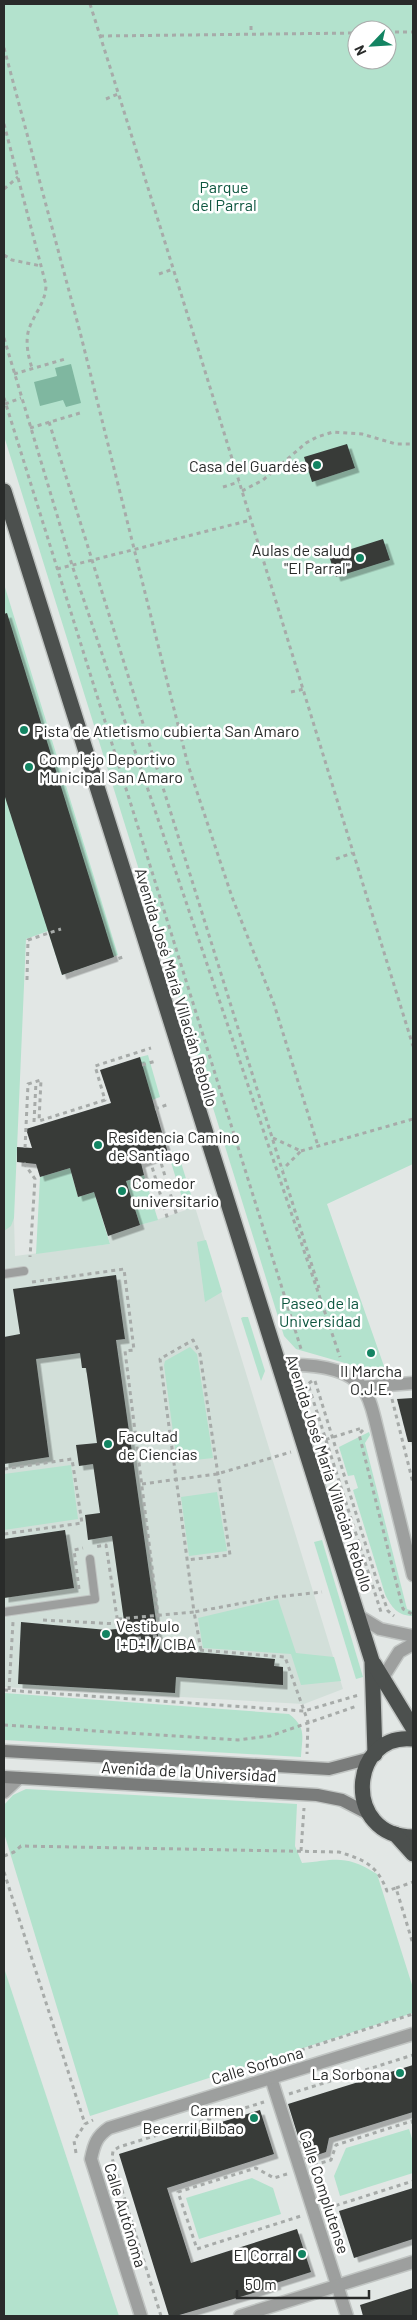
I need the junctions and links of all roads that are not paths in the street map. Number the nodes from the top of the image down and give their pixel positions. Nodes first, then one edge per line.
1 (4, 491) edge
2 (24, 1271) dead end
3 (4, 1274) edge
4 (278, 1365) junction
5 (413, 1383) edge
6 (362, 1386) junction
7 (90, 1559) dead end
8 (413, 1575) edge
9 (4, 1612) edge
10 (357, 1615) junction
11 (413, 1636) edge
12 (413, 1644) edge
13 (372, 1660) junction
14 (382, 1679) junction
15 (413, 1728) edge
16 (413, 1739) edge
17 (4, 1751) edge
18 (373, 1756) junction
19 (4, 1777) edge
20 (19, 1778) junction
21 (4, 1792) edge
22 (369, 1814) junction
23 (395, 1834) junction
24 (413, 1837) edge
25 (413, 1854) edge
26 (413, 2034) edge
27 (271, 2078) junction
28 (110, 2128) joint
29 (413, 2262) edge
30 (337, 2286) junction
31 (141, 2316) edge
32 (240, 2316) edge
33 (347, 2316) edge

1 - 4 highway, Avenida José María Villacián Rebollo
2 - 3 lane
4 - 6 street
4 - 10 highway, Avenida José María Villacián Rebollo
5 - 6 street
6 - 8 street
7 - 9 lane
10 - 11 street
10 - 13 highway, Avenida José María Villacián Rebollo
12 - 14 street
13 - 14 highway
13 - 18 highway, Avenida José María Villacián Rebollo
14 - 15 highway
16 - 18 highway
17 - 18 main road, Avenida de la Universidad
18 - 22 highway
19 - 20 main road, Avenida de la Universidad
20 - 21 street
20 - 22 main road, Avenida de la Universidad
22 - 23 highway
23 - 24 highway
23 - 25 highway
26 - 27 street, Calle Sorbona
27 - 28 street, Calle Sorbona
27 - 30 street, Calle Complutense
28 - 31 street, Calle Autónoma
29 - 30 street
30 - 32 street
30 - 33 street, Calle Complutense

